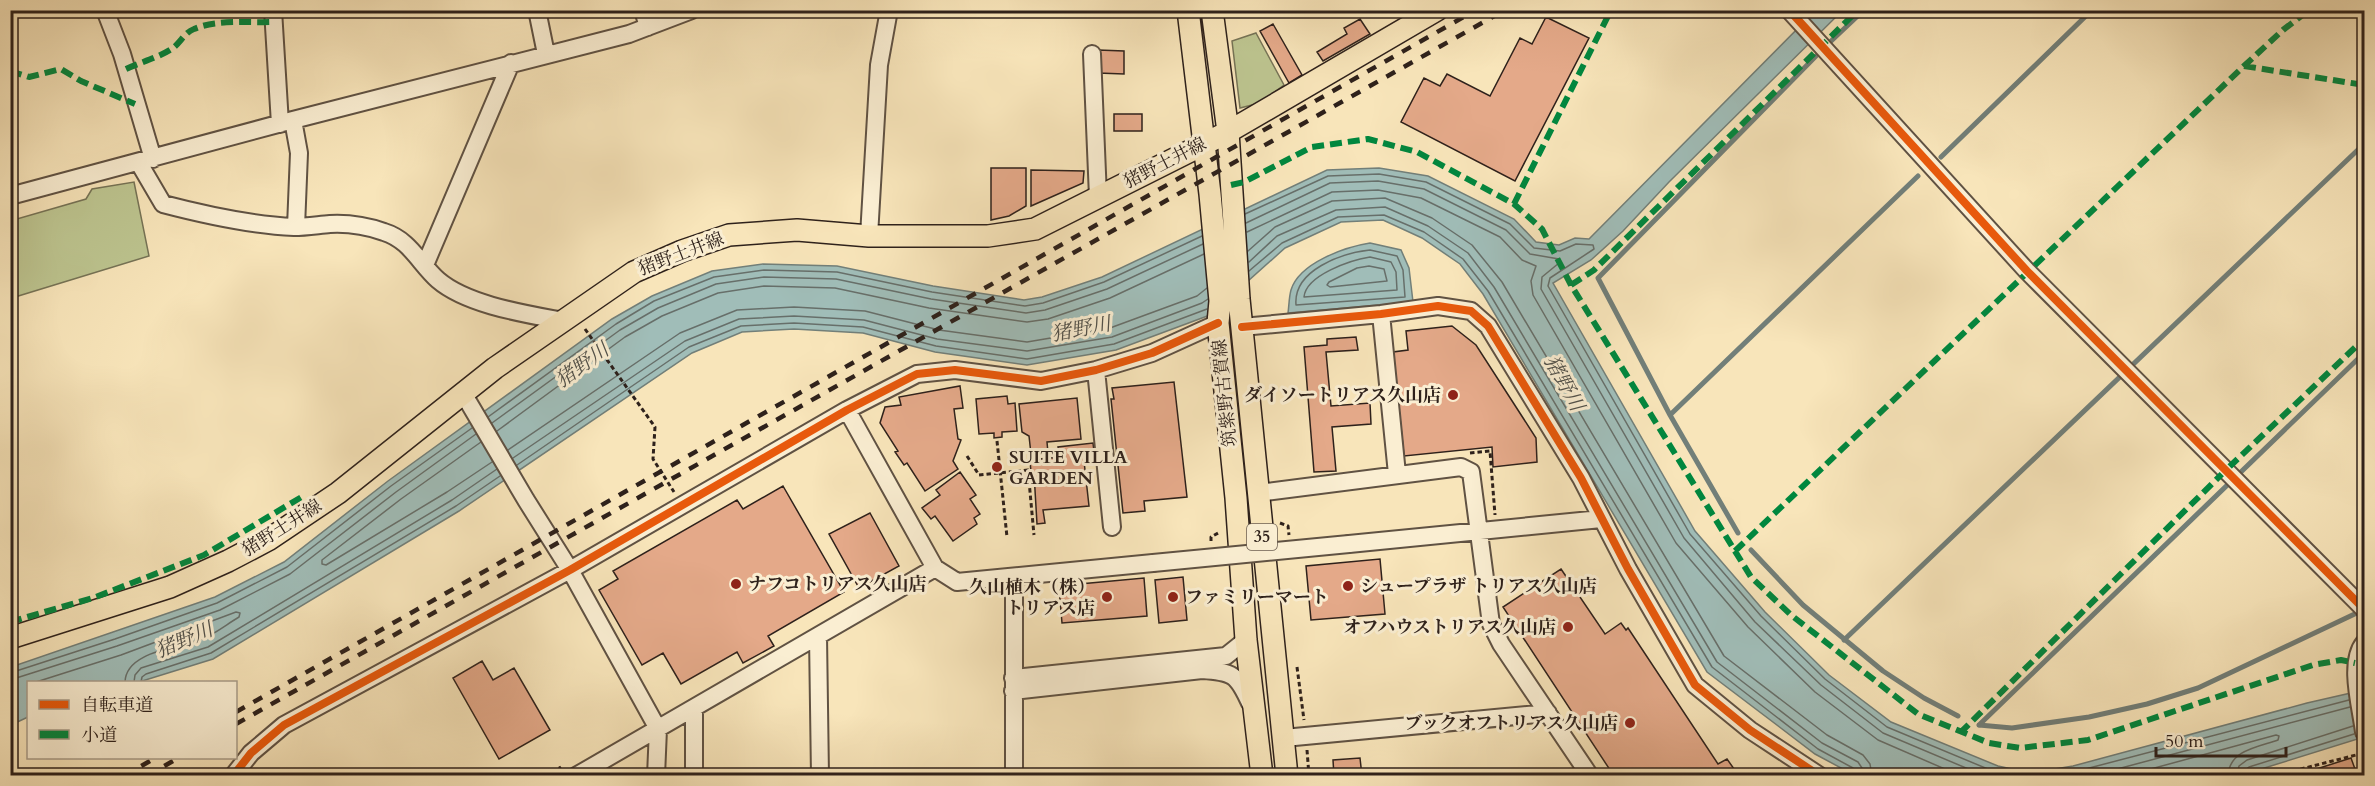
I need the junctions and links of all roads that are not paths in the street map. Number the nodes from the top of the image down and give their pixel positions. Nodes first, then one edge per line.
1 (105, 10) edge
2 (273, 10) edge
3 (537, 10) edge
4 (643, 10) edge
5 (692, 10) edge
6 (889, 10) edge
7 (1188, 10) edge
8 (1212, 10) edge
9 (1437, 10) edge
10 (1794, 16) edge
11 (648, 27) junction
12 (546, 54) junction
13 (1092, 54) dead end
14 (511, 63) junction
15 (287, 122) junction
16 (1228, 132) junction
17 (1204, 143) junction
18 (146, 161) junction
19 (10, 196) edge
20 (1098, 197) junction
21 (296, 227) junction
22 (869, 236) junction
23 (426, 265) junction
24 (1230, 300) junction
25 (1381, 314) junction
26 (569, 317) junction
27 (1218, 322) junction
28 (1242, 327) junction
29 (1096, 370) junction
30 (463, 393) junction
31 (847, 410) junction
32 (1397, 474) junction
33 (1258, 493) junction
34 (1601, 519) junction
35 (1112, 527) dead end
36 (1479, 530) junction
37 (935, 568) junction
38 (570, 570) junction
39 (1014, 577) junction
40 (2364, 609) edge
41 (819, 636) junction
42 (10, 638) edge
43 (1246, 640) junction
44 (2364, 643) edge
45 (1013, 684) junction
46 (694, 708) junction
47 (1548, 713) junction
48 (1255, 715) junction
49 (658, 729) junction
50 (2364, 732) edge
51 (1284, 738) junction
52 (233, 776) edge
53 (576, 776) edge
54 (656, 776) edge
55 (694, 776) edge
56 (820, 776) edge
57 (1014, 776) edge
58 (1262, 776) edge
59 (1287, 776) edge
60 (1590, 776) edge
61 (1820, 776) edge

1 - 18 street
2 - 15 street
3 - 12 street
4 - 11 street
5 - 11 street
6 - 22 street
7 - 17 main road, 筑紫野古賀線 / 35
8 - 16 main road, 筑紫野古賀線 / 35
9 - 16 main road, 猪野土井線
10 - 40 street
11 - 12 street
12 - 14 street
13 - 20 street
14 - 15 street
14 - 23 street
15 - 18 street
15 - 21 street
16 - 17 main road, 猪野土井線
16 - 24 main road, 筑紫野古賀線 / 35
17 - 20 main road, 猪野土井線
17 - 24 main road, 筑紫野古賀線 / 35
18 - 19 street
18 - 21 street
20 - 22 main road, 猪野土井線
21 - 23 street
22 - 26 main road, 猪野土井線
23 - 26 street
24 - 27 main road, 筑紫野古賀線 / 35
24 - 28 main road, 筑紫野古賀線 / 35
25 - 28 street
25 - 32 street
25 - 34 street
26 - 30 main road, 猪野土井線
27 - 29 street
27 - 43 main road, 筑紫野古賀線 / 35
28 - 33 main road, 筑紫野古賀線 / 35
29 - 31 street
29 - 35 street
30 - 38 street
30 - 42 main road, 猪野土井線
31 - 37 street
31 - 38 street
32 - 33 street
32 - 36 street
33 - 51 main road, 筑紫野古賀線 / 35
34 - 36 street
34 - 61 street
36 - 39 street, bridge
36 - 47 street
37 - 39 street
37 - 41 street
38 - 49 street
38 - 52 street
39 - 45 street
41 - 46 street
41 - 56 street
43 - 45 street
43 - 48 main road, 筑紫野古賀線 / 35
44 - 50 street
45 - 48 street
45 - 57 street
46 - 49 street
46 - 55 street
47 - 51 street
47 - 60 street
48 - 58 main road, 筑紫野古賀線 / 35
49 - 53 street
49 - 54 street
51 - 59 main road, 筑紫野古賀線 / 35

